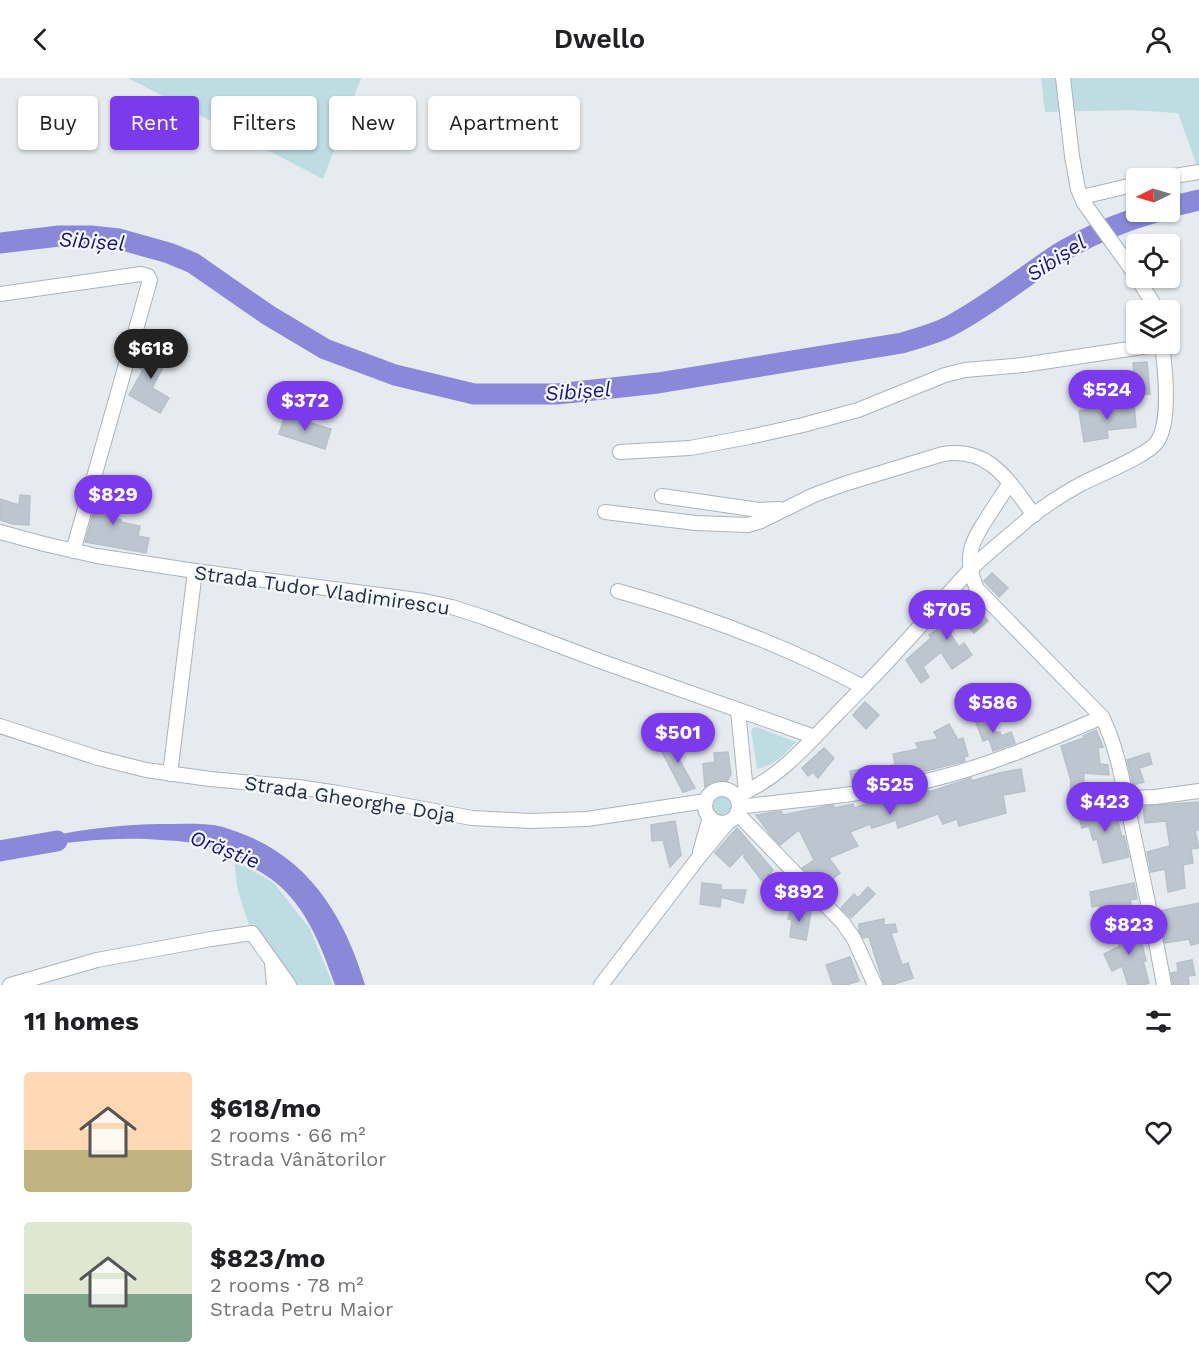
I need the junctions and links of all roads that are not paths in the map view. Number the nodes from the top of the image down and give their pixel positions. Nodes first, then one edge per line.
1 (1063, 78) edge
2 (1199, 172) edge
3 (1180, 175) edge
4 (1126, 187) edge
5 (1083, 200) junction
6 (1126, 261) edge
7 (0, 294) edge
8 (1126, 349) edge
9 (1163, 354) edge
10 (620, 452) dead end
11 (1010, 483) junction
12 (662, 496) dead end
13 (786, 508) junction
14 (605, 512) dead end
15 (1034, 515) junction
16 (0, 532) edge
17 (73, 551) junction
18 (971, 569) junction
19 (195, 572) junction
20 (618, 591) dead end
21 (863, 687) junction
22 (738, 710) junction
23 (1102, 717) junction
24 (0, 726) edge
25 (815, 737) junction
26 (170, 774) junction
27 (767, 780) junction
28 (1199, 790) edge
29 (1126, 798) junction
30 (706, 801) junction
31 (784, 801) junction
32 (737, 806) junction
33 (710, 817) junction
34 (699, 857) junction
35 (272, 961) junction
36 (10, 985) edge
37 (274, 985) edge
38 (289, 985) edge
39 (601, 985) edge
40 (875, 985) edge
41 (1164, 985) edge

1 - 5 street
2 - 3 street
4 - 5 street
5 - 6 street
7 - 17 street
8 - 10 street
9 - 15 street
11 - 13 street
11 - 15 street
11 - 18 street
12 - 13 street
13 - 14 street
15 - 18 street
16 - 17 street, Strada Tudor Vladimirescu
17 - 19 street, Strada Tudor Vladimirescu
18 - 21 street
18 - 23 street
19 - 22 street, Strada Tudor Vladimirescu
19 - 26 street
20 - 21 street
21 - 25 street
22 - 25 street, Strada Tudor Vladimirescu
22 - 32 street
23 - 29 street
23 - 31 street
24 - 26 street, Strada Gheorghe Doja
25 - 27 street
26 - 30 street, Strada Gheorghe Doja
27 - 31 street
27 - 32 street
28 - 29 street
29 - 41 street
30 - 32 street
30 - 33 street
31 - 32 street
32 - 33 street
32 - 34 street
32 - 40 street
33 - 34 street
34 - 39 street
35 - 36 street
35 - 37 street
35 - 38 street

